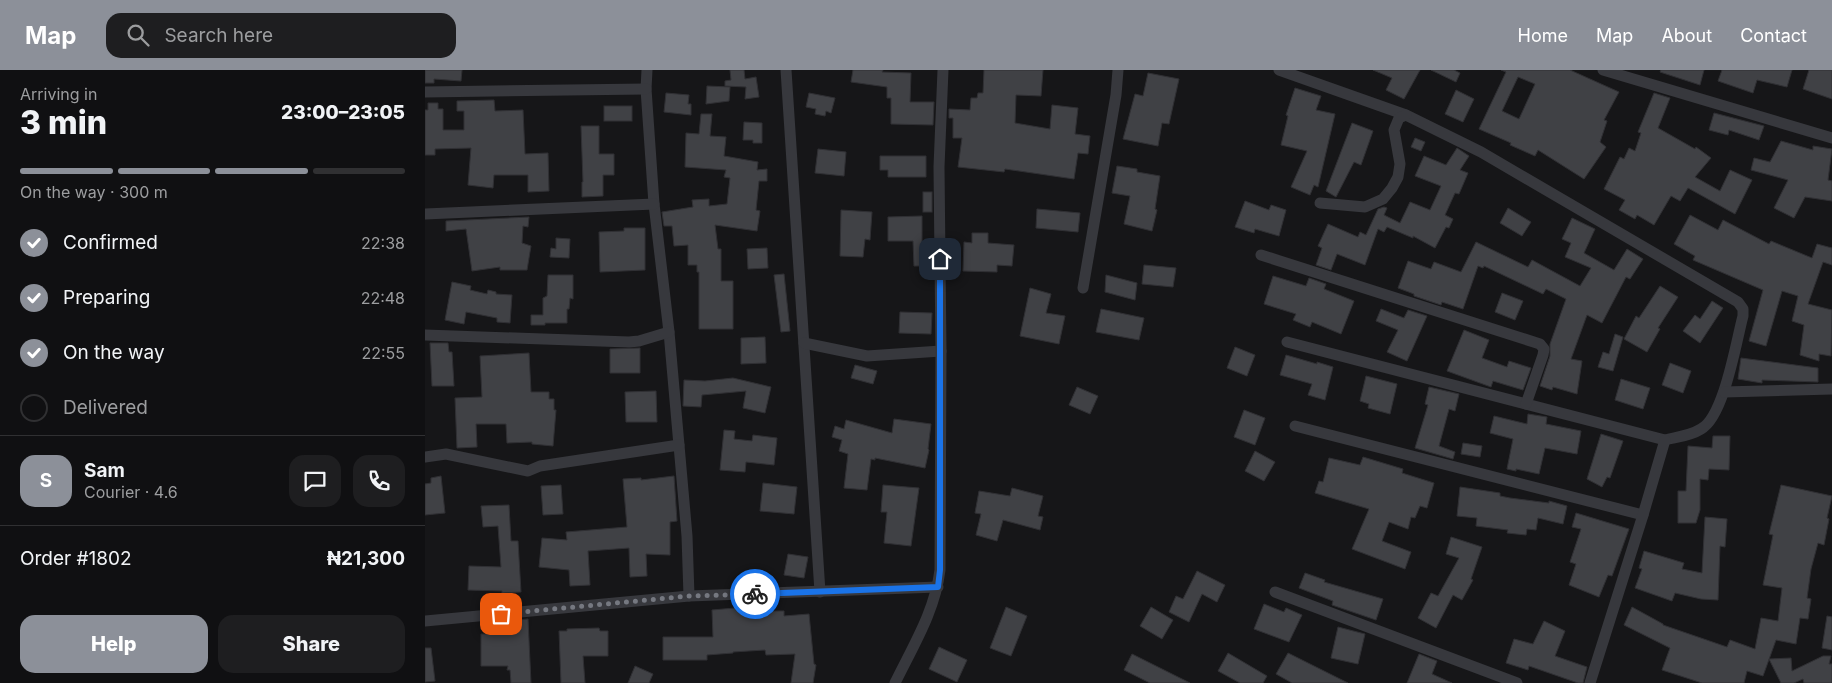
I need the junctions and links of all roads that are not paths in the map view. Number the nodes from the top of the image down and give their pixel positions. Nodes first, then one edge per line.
1 (647, 70) edge
2 (786, 70) edge
3 (943, 70) edge
4 (1118, 70) edge
5 (1279, 70) edge
6 (1603, 70) edge
7 (646, 89) junction
8 (425, 92) edge
9 (1407, 114) junction
10 (1832, 138) edge
11 (1320, 203) dead end
12 (654, 204) junction
13 (425, 214) edge
14 (1261, 255) dead end
15 (1083, 288) dead end
16 (669, 332) junction
17 (425, 335) edge
18 (1287, 342) dead end
19 (804, 343) junction
20 (941, 351) junction
21 (1832, 389) edge
22 (1724, 392) junction
23 (1526, 404) junction
24 (1295, 426) dead end
25 (1665, 440) junction
26 (679, 445) junction
27 (425, 457) edge
28 (1643, 515) junction
29 (938, 587) junction
30 (820, 592) junction
31 (1275, 592) dead end
32 (689, 596) junction
33 (425, 621) edge
34 (895, 683) edge
35 (1517, 683) edge
36 (1590, 683) edge

1 - 7 street
2 - 19 street
3 - 20 street
4 - 15 street
5 - 9 street
6 - 10 street
7 - 8 street
7 - 12 street
9 - 11 street
9 - 22 street
12 - 13 street
12 - 16 street
14 - 23 street
16 - 17 street
16 - 26 street
18 - 23 street
19 - 20 street
19 - 30 street
20 - 29 street
21 - 22 street
22 - 25 street
23 - 25 street
24 - 28 street
25 - 28 street
26 - 27 street
26 - 32 street
28 - 36 street
29 - 30 street
29 - 34 street
30 - 32 street
31 - 35 street
32 - 33 street

